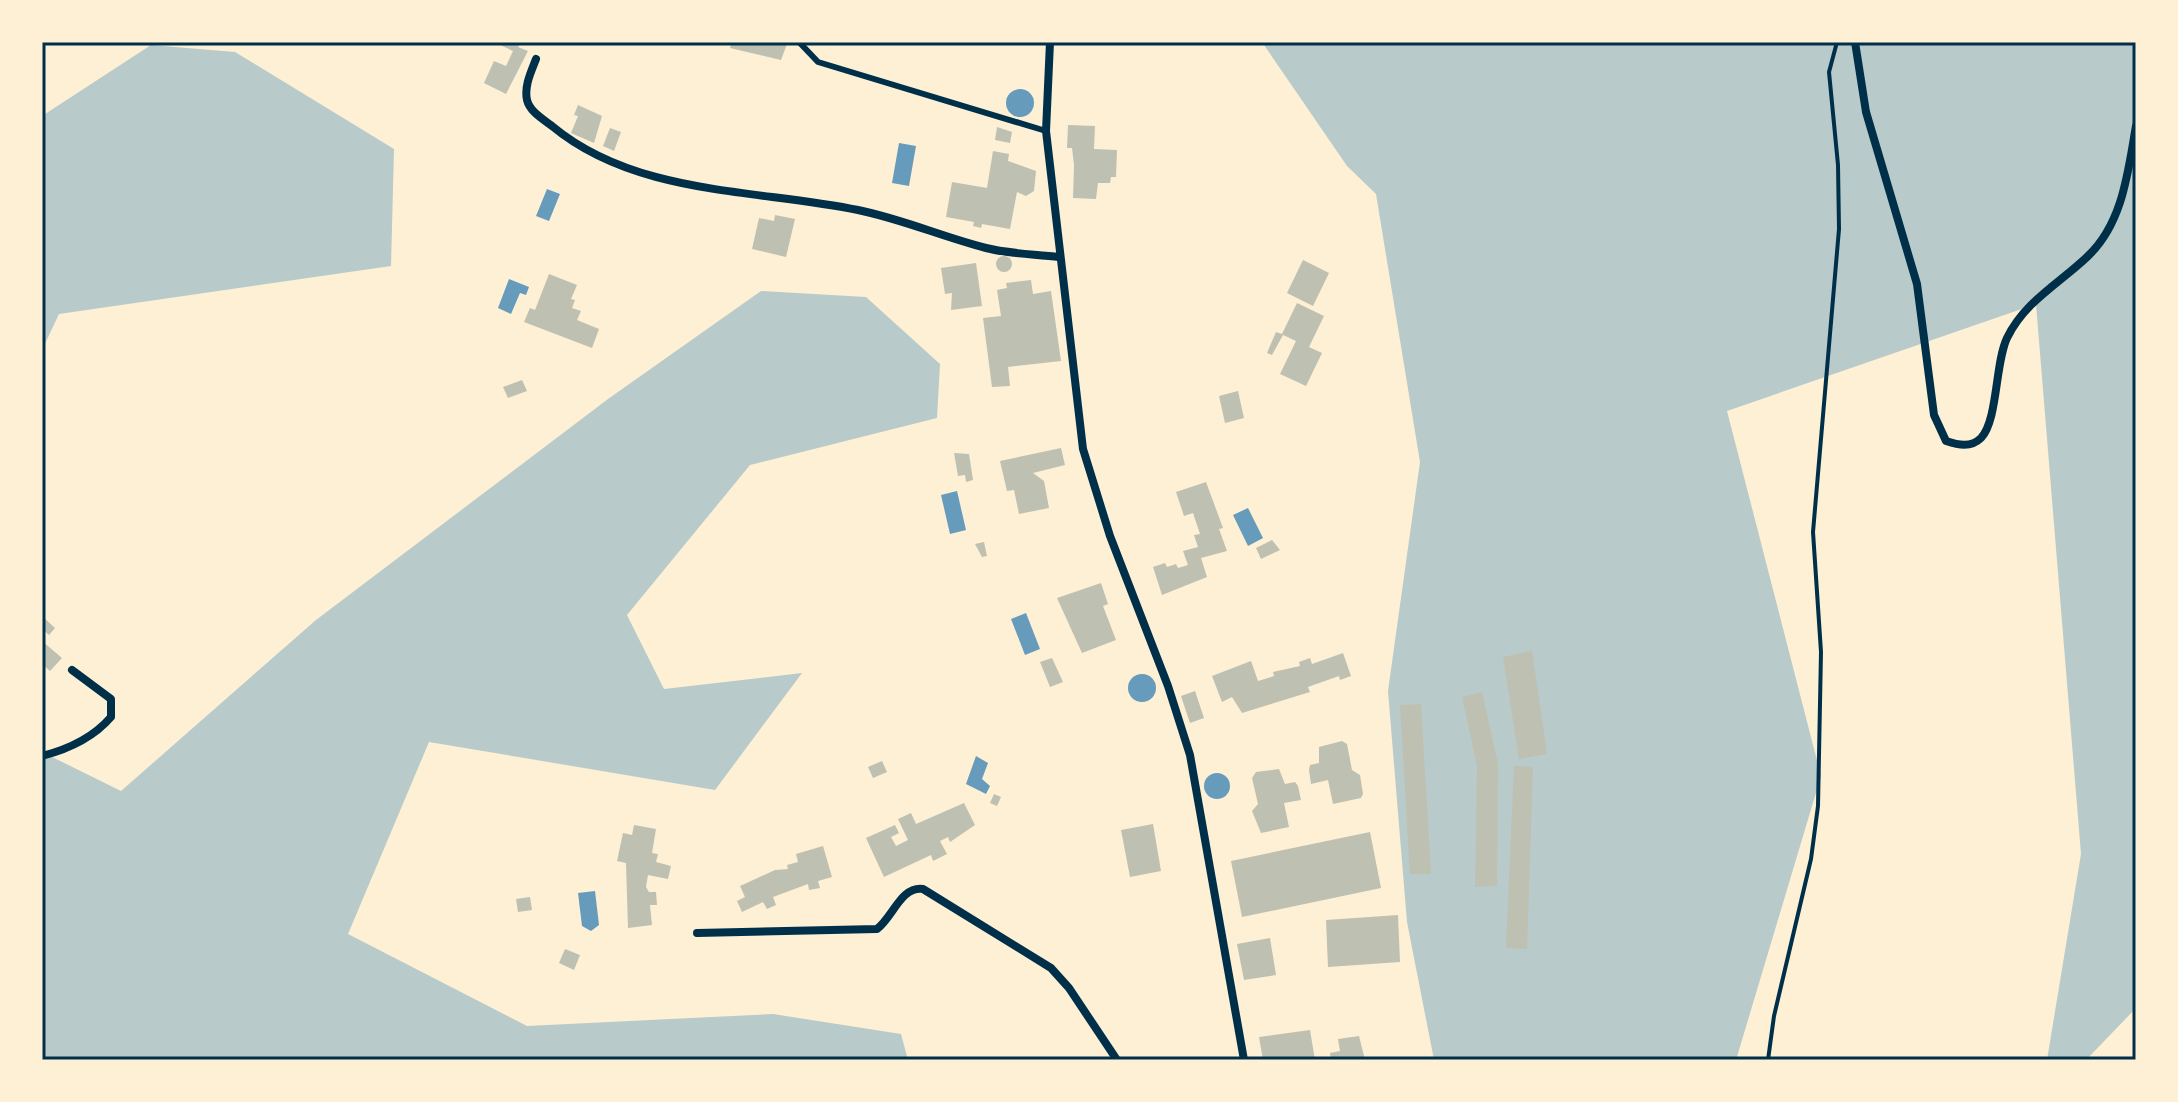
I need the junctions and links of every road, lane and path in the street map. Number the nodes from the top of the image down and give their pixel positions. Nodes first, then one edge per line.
1 (799, 42) edge
2 (1050, 42) edge
3 (1837, 42) edge
4 (1855, 42) edge
5 (536, 59) dead end
6 (2136, 126) edge
7 (1046, 131) junction
8 (1059, 257) junction
9 (72, 670) dead end
10 (42, 756) edge
11 (697, 933) dead end
12 (1117, 1060) edge
13 (1244, 1060) edge
14 (1768, 1060) edge

1 - 7 lane
2 - 7 street
3 - 14 path
4 - 6 street
5 - 8 street
7 - 8 street
8 - 13 street
9 - 10 street
11 - 12 street

